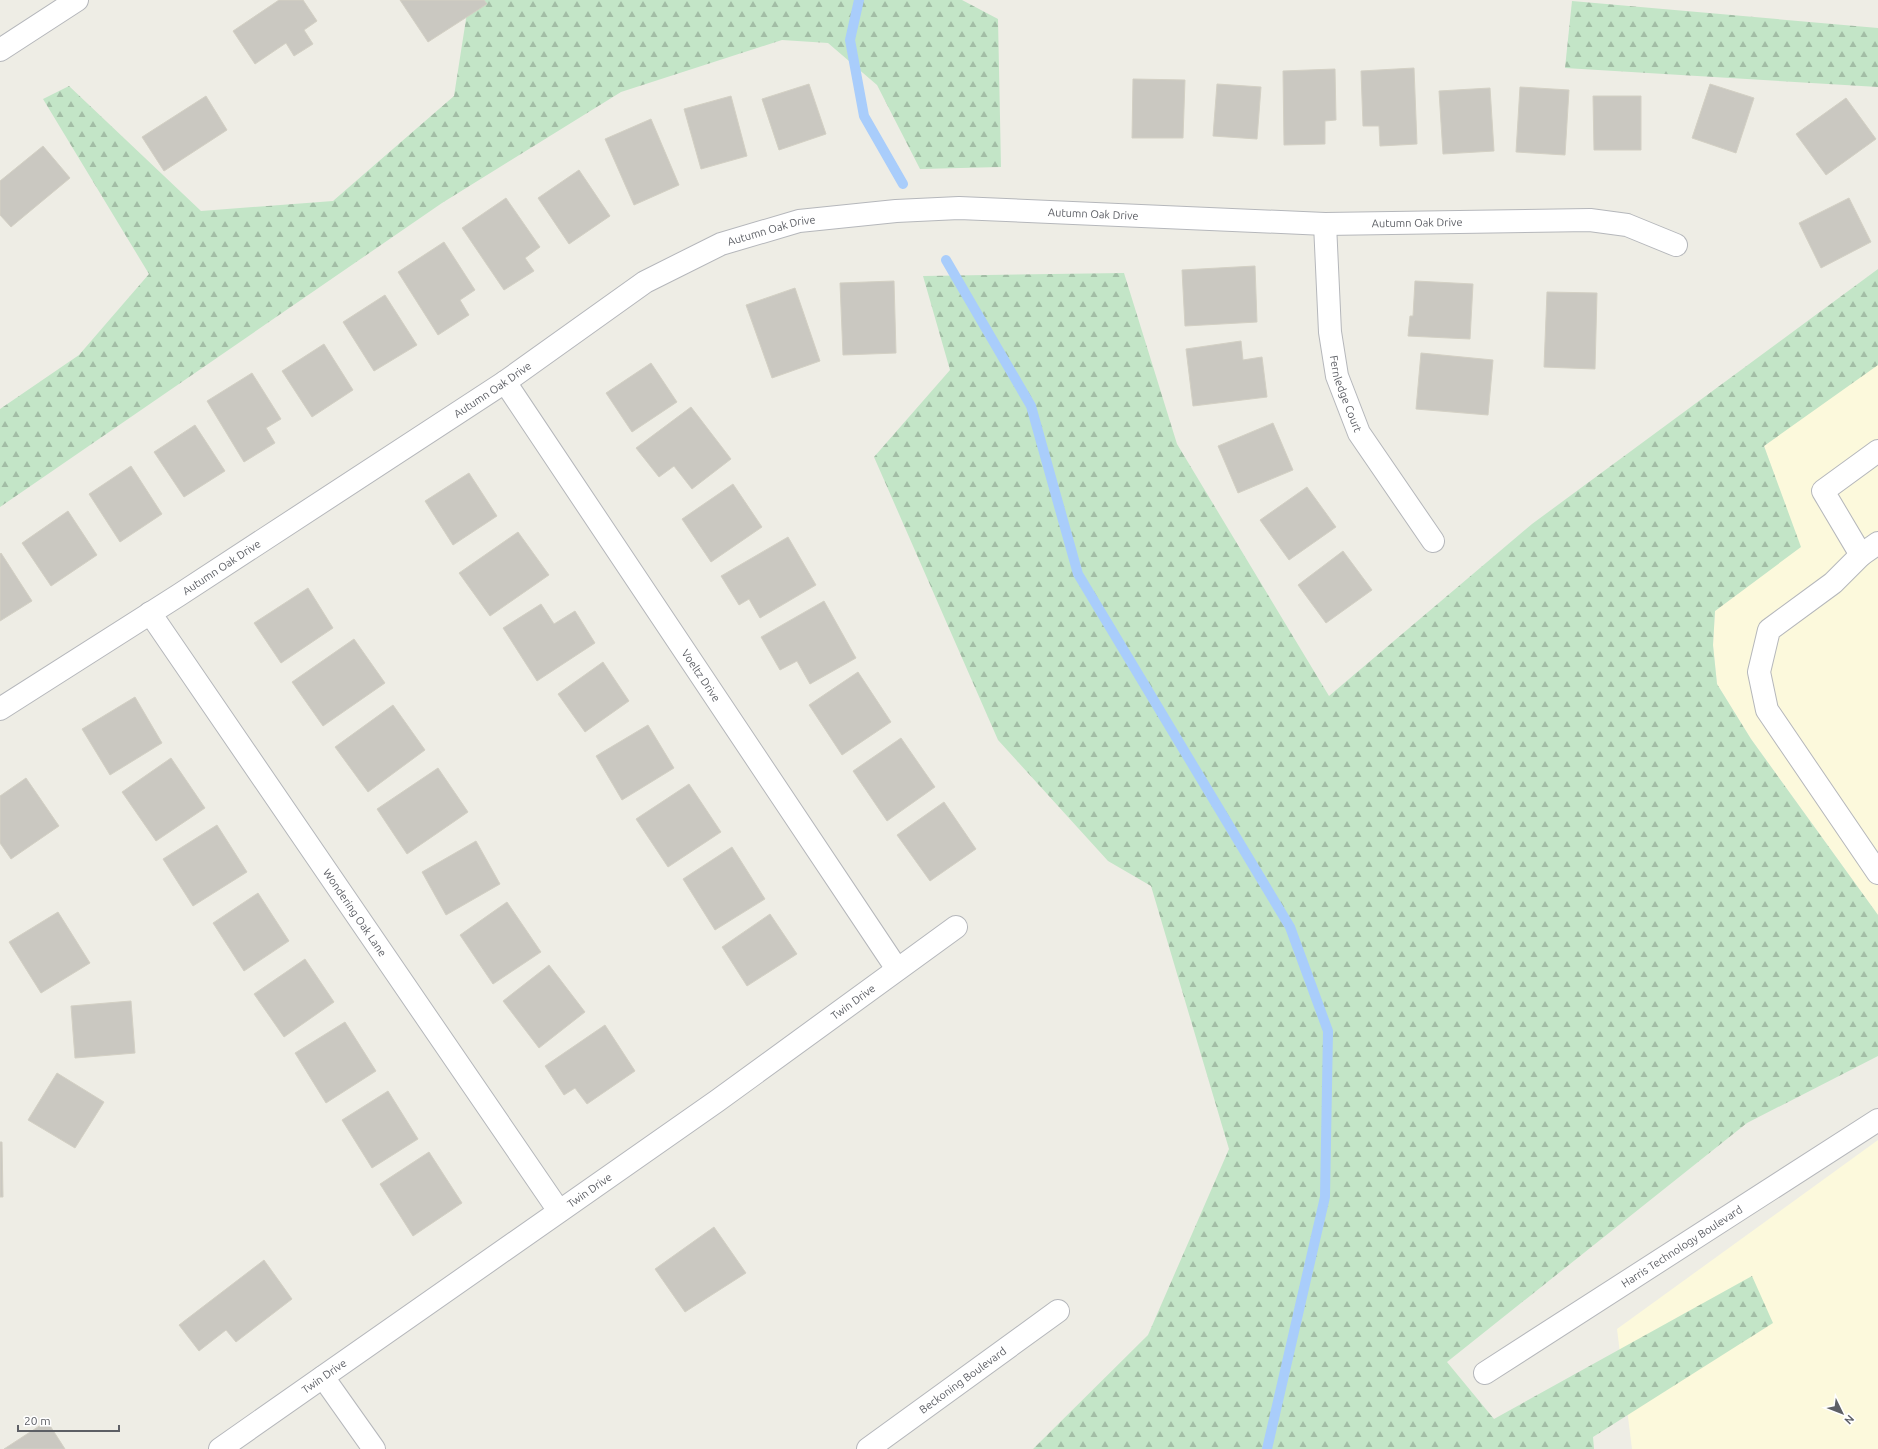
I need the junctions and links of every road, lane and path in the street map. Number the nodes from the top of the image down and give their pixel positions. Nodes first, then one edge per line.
1 (77, 0) edge
2 (0, 50) edge
3 (1325, 224) junction
4 (1676, 245) dead end
5 (505, 382) junction
6 (1878, 452) edge
7 (1433, 541) dead end
8 (1870, 549) edge
9 (150, 614) junction
10 (0, 709) edge
11 (1878, 873) edge
12 (956, 927) dead end
13 (897, 969) junction
14 (1878, 1120) edge
15 (559, 1211) junction
16 (1058, 1311) dead end
17 (1484, 1373) dead end
18 (323, 1377) junction
19 (220, 1449) edge
20 (374, 1449) edge
21 (868, 1449) edge

1 - 2 street
3 - 4 street, Autumn Oak Drive
3 - 5 street, Autumn Oak Drive
3 - 7 street, Fernledge Court
5 - 9 street, Autumn Oak Drive
5 - 13 street, Voeltz Drive
6 - 8 street
8 - 11 street
9 - 10 street, Autumn Oak Drive
9 - 15 street, Wondering Oak Lane
12 - 13 street, Twin Drive
13 - 15 street, Twin Drive
14 - 17 street, Harris Technology Boulevard
15 - 18 street, Twin Drive
16 - 21 street, Beckoning Boulevard
18 - 19 street, Twin Drive
18 - 20 street

